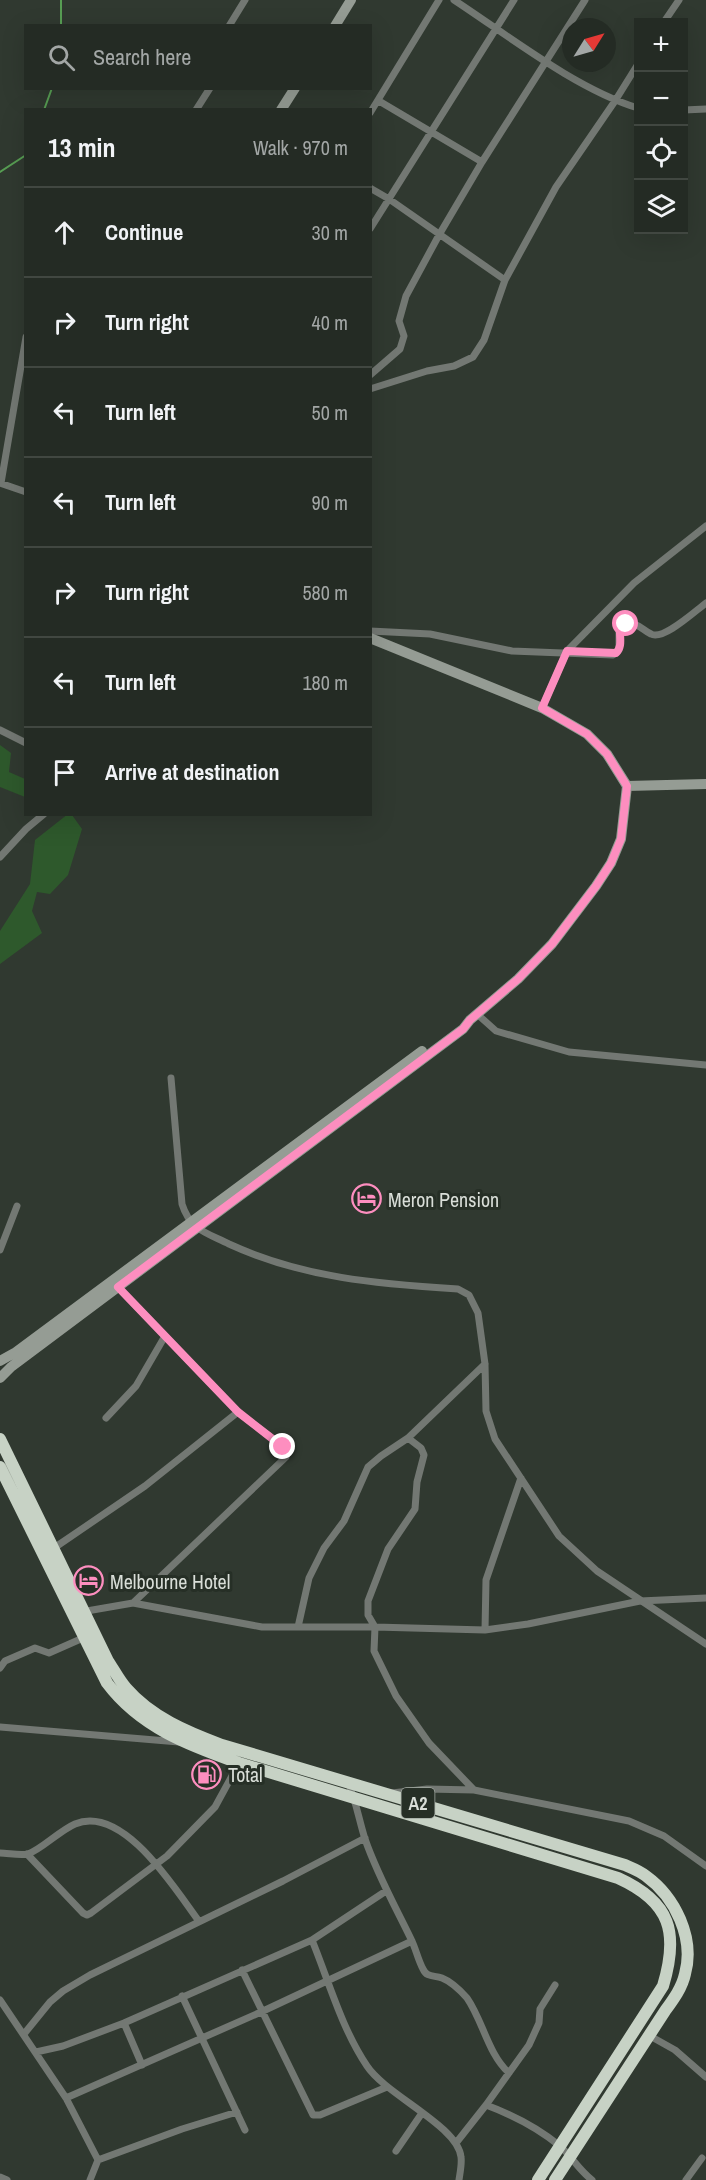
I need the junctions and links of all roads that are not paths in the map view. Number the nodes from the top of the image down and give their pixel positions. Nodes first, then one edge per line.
1 (245, 0) edge
2 (351, 0) edge
3 (439, 0) edge
4 (454, 0) edge
5 (514, 0) edge
6 (585, 0) edge
7 (678, 0) edge
8 (667, 18) edge
9 (231, 24) edge
10 (335, 24) edge
11 (496, 27) junction
12 (546, 61) junction
13 (634, 72) edge
14 (209, 90) edge
15 (294, 90) edge
16 (379, 101) junction
17 (615, 101) junction
18 (634, 107) edge
19 (197, 108) edge
20 (282, 108) edge
21 (706, 109) edge
22 (372, 110) edge
23 (688, 110) edge
24 (432, 132) junction
25 (482, 162) junction
26 (372, 189) edge
27 (390, 199) junction
28 (372, 226) edge
29 (439, 235) junction
30 (505, 280) junction
31 (24, 349) edge
32 (372, 373) edge
33 (372, 388) edge
34 (1, 483) edge
35 (24, 491) edge
36 (706, 526) edge
37 (706, 603) edge
38 (372, 631) edge
39 (372, 639) edge
40 (567, 651) junction
41 (542, 708) junction
42 (0, 730) edge
43 (24, 742) edge
44 (706, 784) edge
45 (627, 786) junction
46 (42, 816) edge
47 (0, 857) edge
48 (473, 1017) junction
49 (706, 1065) edge
50 (171, 1078) dead end
51 (17, 1206) dead end
52 (193, 1225) junction
53 (0, 1250) edge
54 (115, 1284) junction
55 (165, 1336) junction
56 (0, 1361) edge
57 (485, 1364) junction
58 (0, 1378) edge
59 (238, 1412) junction
60 (106, 1418) dead end
61 (408, 1438) junction
62 (0, 1439) edge
63 (0, 1467) edge
64 (520, 1478) junction
65 (54, 1548) junction
66 (706, 1598) edge
67 (640, 1601) junction
68 (133, 1603) junction
69 (78, 1613) junction
70 (298, 1627) junction
71 (375, 1627) junction
72 (485, 1630) junction
73 (83, 1638) junction
74 (706, 1644) edge
75 (0, 1668) edge
76 (0, 1726) edge
77 (198, 1736) junction
78 (184, 1742) junction
79 (239, 1763) junction
80 (348, 1782) junction
81 (474, 1790) junction
82 (386, 1794) junction
83 (354, 1797) junction
84 (365, 1838) junction
85 (0, 1852) edge
86 (27, 1854) junction
87 (156, 1863) junction
88 (706, 1866) edge
89 (662, 1889) junction
90 (386, 1891) junction
91 (651, 1898) junction
92 (198, 1920) junction
93 (312, 1940) junction
94 (412, 1941) junction
95 (242, 1970) junction
96 (328, 1979) junction
97 (555, 1985) dead end
98 (182, 1996) junction
99 (0, 2000) edge
100 (653, 2004) junction
101 (665, 2011) junction
102 (261, 2012) junction
103 (124, 2023) junction
104 (24, 2034) junction
105 (650, 2036) junction
106 (202, 2038) junction
107 (36, 2052) junction
108 (142, 2066) junction
109 (509, 2073) junction
110 (706, 2077) edge
111 (387, 2088) junction
112 (66, 2098) junction
113 (486, 2105) junction
114 (237, 2112) junction
115 (422, 2113) junction
116 (245, 2130) dead end
117 (456, 2143) junction
118 (560, 2147) junction
119 (396, 2151) dead end
120 (570, 2158) junction
121 (702, 2158) dead end
122 (98, 2160) junction
123 (0, 2177) edge
124 (7, 2180) edge
125 (90, 2180) edge
126 (459, 2180) edge
127 (538, 2180) edge
128 (555, 2180) edge
129 (592, 2180) edge
130 (686, 2180) edge

1 - 9 street
2 - 10 street
3 - 16 street
4 - 11 street
5 - 11 street
6 - 12 street
7 - 8 street
11 - 12 street
11 - 24 street
12 - 17 street
12 - 25 street
13 - 17 street
14 - 19 street
15 - 20 street
16 - 22 street
16 - 24 street
17 - 18 street
17 - 30 street
21 - 23 street
24 - 25 street
24 - 27 street
25 - 29 street
26 - 27 street
27 - 28 street
27 - 29 street
29 - 30 street
29 - 32 street
30 - 33 street
31 - 34 street
34 - 35 street
36 - 40 street
37 - 40 street
38 - 40 street
39 - 41 street
40 - 41 street
41 - 45 street
42 - 43 street
44 - 45 street
45 - 48 street
46 - 47 street
48 - 49 street
48 - 52 street
50 - 52 street
51 - 53 street
52 - 54 street
52 - 57 street
54 - 55 street
54 - 56 street
54 - 58 street
55 - 59 street
55 - 60 street
57 - 61 street
57 - 64 street
59 - 65 street
59 - 68 street
61 - 70 street
61 - 71 street
62 - 65 highway, A2
63 - 69 highway, A2
64 - 67 street
64 - 72 street
65 - 69 highway, A2
66 - 67 street
67 - 72 street
67 - 74 street
68 - 69 street
68 - 70 street
69 - 73 highway, A2
69 - 77 highway, A2
70 - 71 street
71 - 72 street
71 - 81 street
73 - 75 street
73 - 78 highway, A2
76 - 78 street
77 - 78 street
77 - 80 highway, A2
78 - 79 highway, A2
79 - 83 highway, A2
79 - 87 street
80 - 82 highway, A2
80 - 83 street
81 - 82 street
81 - 88 street
82 - 89 highway, A2
83 - 84 street
83 - 91 highway, A2
84 - 90 street
84 - 92 street
85 - 86 street
86 - 87 street
86 - 87 street
87 - 92 street
89 - 91 highway
89 - 101 highway, A2
90 - 93 street
90 - 94 street
91 - 100 highway, A2
92 - 104 street
93 - 95 street
93 - 96 street
94 - 96 street
94 - 109 street
95 - 98 street
95 - 102 street
96 - 102 street
96 - 111 street
97 - 109 street
98 - 103 street
98 - 106 street
99 - 104 street
100 - 101 highway
100 - 118 highway, A2
101 - 105 highway, A2
102 - 106 street
102 - 111 street
103 - 107 street
103 - 108 street
104 - 107 street
105 - 110 street
105 - 120 highway, A2
106 - 108 street
106 - 114 street
107 - 112 street
108 - 112 street
109 - 113 street
111 - 115 street
112 - 122 street
113 - 117 street
113 - 118 street
114 - 116 street
114 - 122 street
115 - 117 street
115 - 119 street
117 - 126 street
118 - 120 street
118 - 127 highway, A2
120 - 128 highway, A2
120 - 129 street
121 - 130 street
122 - 125 street
123 - 124 street

